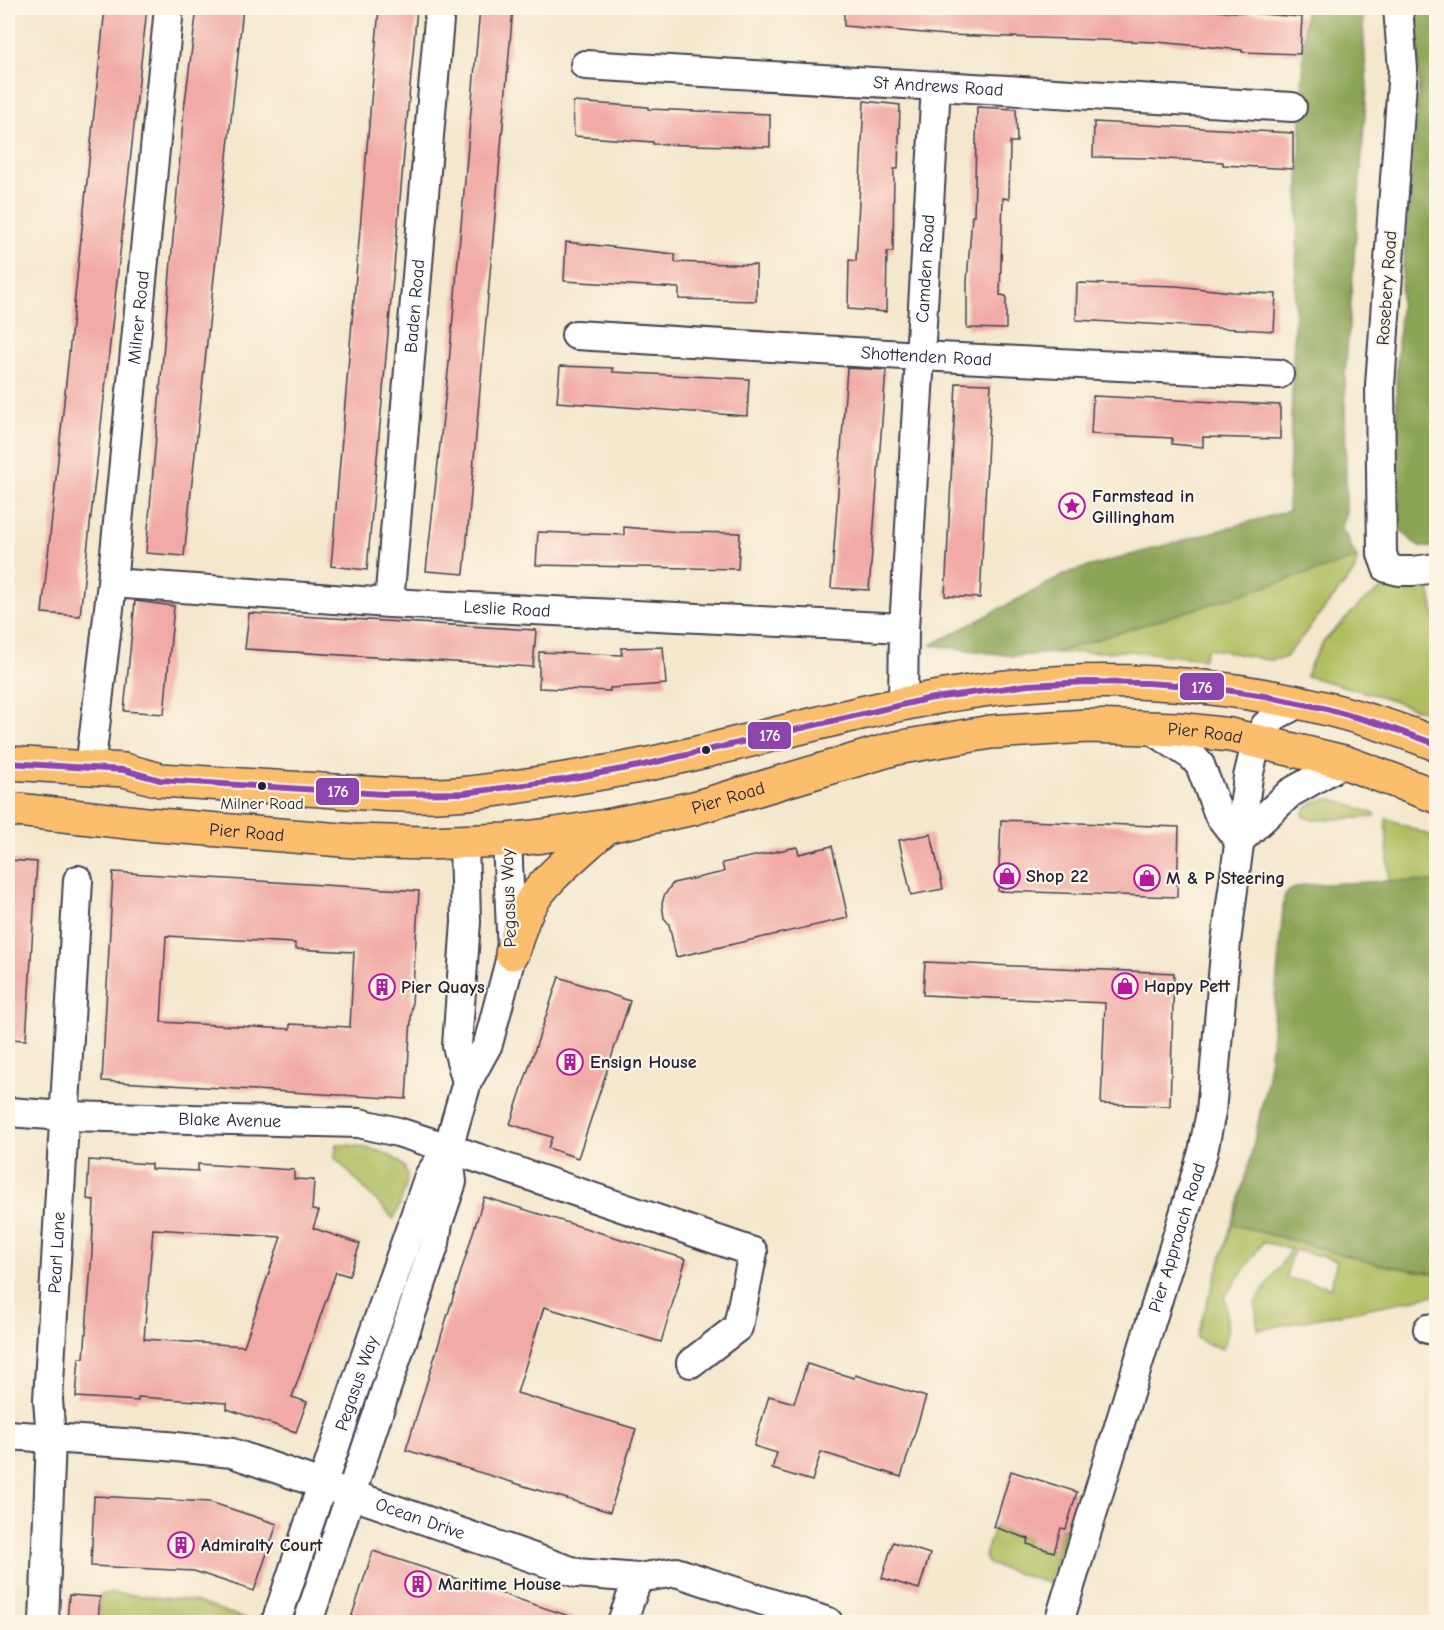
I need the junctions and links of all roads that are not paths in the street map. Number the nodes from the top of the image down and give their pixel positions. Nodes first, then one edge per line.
1 (169, 8) edge
2 (440, 8) edge
3 (1398, 8) edge
4 (585, 65) dead end
5 (936, 86) junction
6 (1292, 107) dead end
7 (576, 335) dead end
8 (920, 356) junction
9 (1279, 374) dead end
10 (1437, 568) edge
11 (112, 583) junction
12 (389, 603) junction
13 (904, 628) junction
14 (1301, 702) junction
15 (903, 703) junction
16 (1150, 728) junction
17 (1257, 740) junction
18 (1437, 744) edge
19 (1344, 762) junction
20 (8, 763) edge
21 (90, 769) junction
22 (481, 792) junction
23 (1437, 796) edge
24 (8, 809) edge
25 (607, 826) junction
26 (507, 840) junction
27 (1239, 841) junction
28 (464, 842) junction
29 (78, 880) dead end
30 (512, 953) junction
31 (467, 1082) junction
32 (8, 1112) edge
33 (64, 1116) junction
34 (448, 1148) junction
35 (692, 1363) dead end
36 (8, 1435) edge
37 (51, 1438) junction
38 (324, 1485) junction
39 (351, 1495) junction
40 (638, 1578) junction
41 (44, 1623) edge
42 (276, 1623) edge
43 (308, 1623) edge
44 (622, 1623) edge
45 (828, 1623) edge
46 (1059, 1623) edge

1 - 11 street, Milner Road
2 - 12 street, Baden Road
3 - 10 street, Rosebery Road
4 - 5 street, St Andrews Road
5 - 6 street, St Andrews Road
5 - 8 street, Camden Road
7 - 8 street, Shottenden Road
8 - 9 street, Shottenden Road
8 - 13 street, Camden Road
11 - 12 street, Leslie Road
11 - 21 street, Milner Road
12 - 13 street, Leslie Road
13 - 15 street, Camden Road
14 - 15 main road
14 - 17 street, Pier Approach Road
14 - 18 main road
15 - 22 main road
16 - 17 main road, Pier Road
16 - 25 main road, Pier Road
16 - 27 street
17 - 19 main road, Pier Road
17 - 27 street, Pier Approach Road
19 - 23 main road, Pier Road
19 - 27 street
20 - 21 main road
21 - 22 main road
22 - 26 main road, Pegasus Way
22 - 28 main road
24 - 28 main road, Pier Road
25 - 26 main road, Pier Road
25 - 30 main road
26 - 28 main road, Pier Road
26 - 30 street, Pegasus Way
27 - 46 street, Pier Approach Road
28 - 31 street
29 - 33 street, Pearl Lane
30 - 31 street, Pegasus Way
31 - 34 street, Pegasus Way
32 - 33 street, Blake Avenue
33 - 34 street, Blake Avenue
33 - 37 street, Pearl Lane
34 - 35 street
34 - 38 street, Pegasus Way
34 - 39 street, Pegasus Way
36 - 37 street, Ocean Drive
37 - 38 street, Ocean Drive
37 - 41 street, Pearl Lane
38 - 39 street, Ocean Drive
38 - 42 street, Pegasus Way
39 - 40 street, Ocean Drive
39 - 43 street, Pegasus Way
40 - 44 street
40 - 45 street, Ocean Drive

